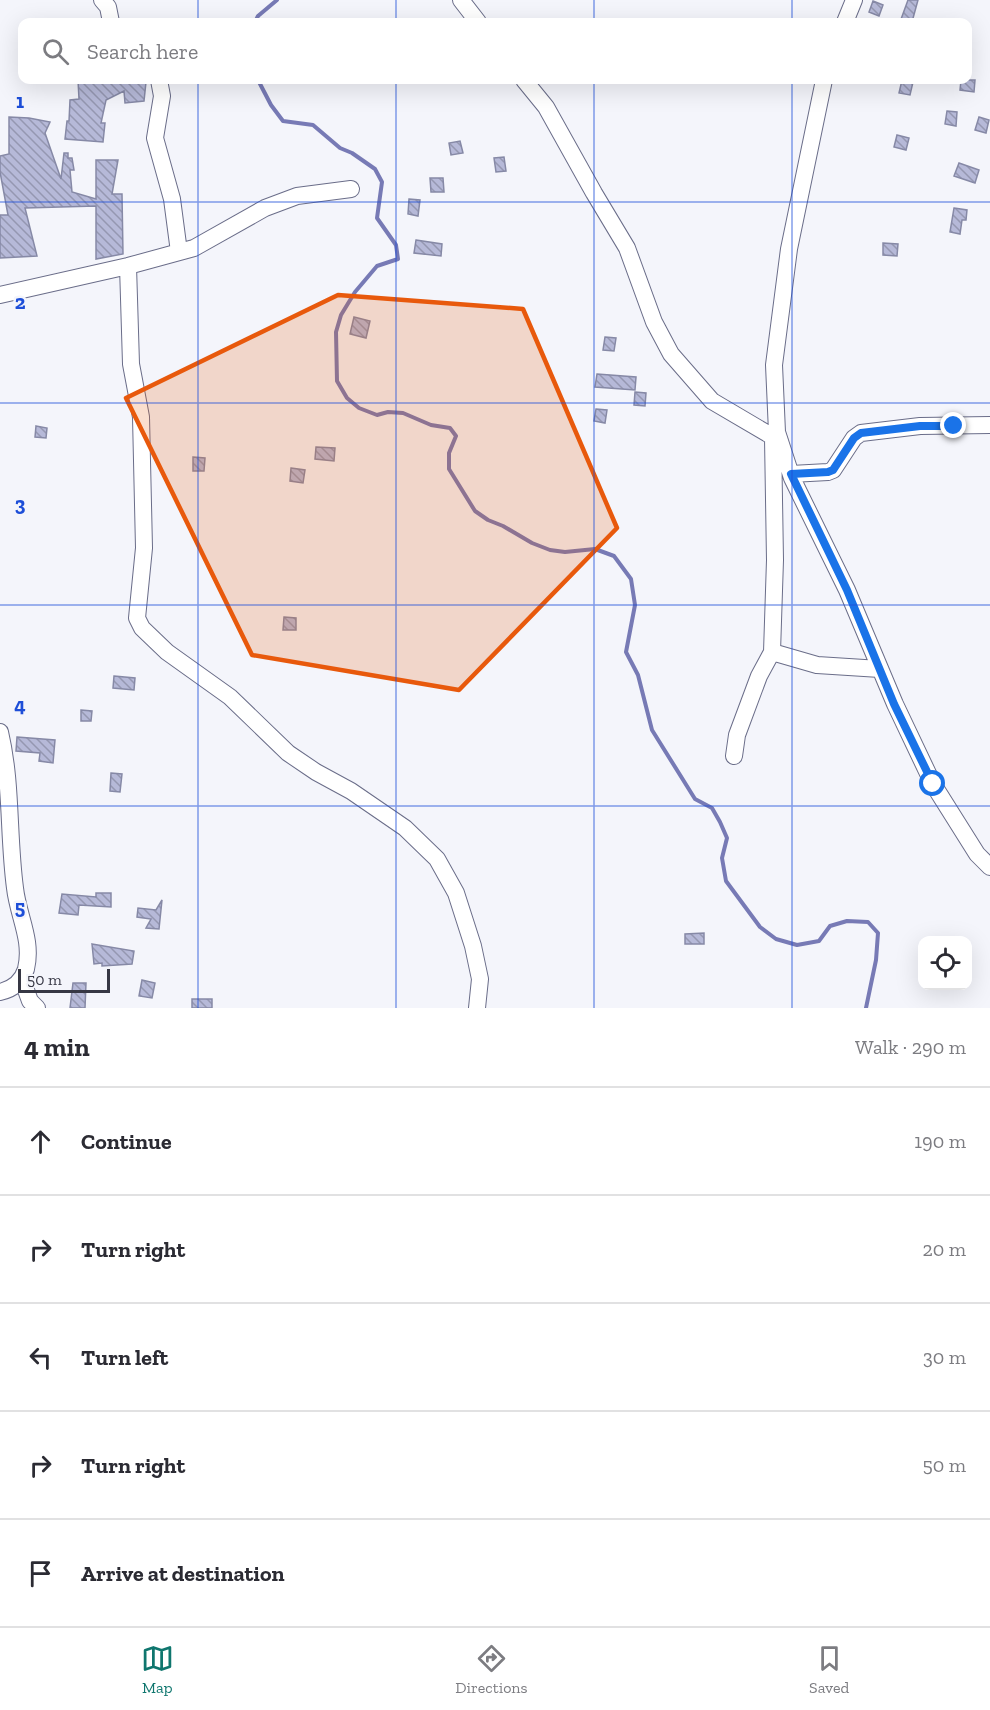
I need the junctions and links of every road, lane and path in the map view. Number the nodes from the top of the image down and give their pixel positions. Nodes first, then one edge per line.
1 (102, 0) edge
2 (461, 0) edge
3 (854, 0) edge
4 (110, 18) edge
5 (475, 18) edge
6 (847, 18) edge
7 (160, 84) edge
8 (527, 84) edge
9 (823, 84) edge
10 (351, 189) dead end
11 (179, 252) junction
12 (128, 266) junction
13 (0, 295) edge
14 (990, 424) edge
15 (777, 439) junction
16 (791, 474) junction
17 (772, 652) junction
18 (880, 669) junction
19 (0, 732) edge
20 (734, 756) dead end
21 (990, 867) edge
22 (22, 979) junction
23 (0, 992) edge
24 (37, 1008) edge
25 (477, 1008) edge

1 - 4 street
2 - 5 street
3 - 6 street
7 - 11 street
8 - 15 street
9 - 15 street
10 - 11 street
11 - 12 street
12 - 13 street
12 - 25 street
14 - 16 street
15 - 16 street
15 - 17 street
16 - 18 street
17 - 18 street
17 - 20 street
18 - 21 street
19 - 22 street
22 - 23 street
22 - 24 street

